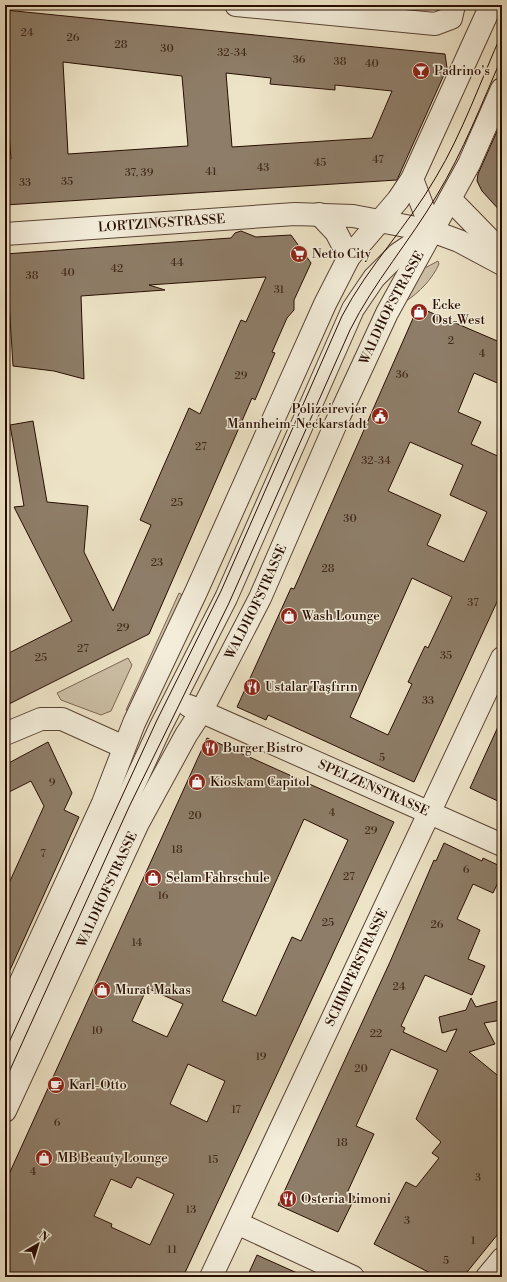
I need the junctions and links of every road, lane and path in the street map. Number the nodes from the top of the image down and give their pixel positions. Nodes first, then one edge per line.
1 (236, 5) edge
2 (454, 5) edge
3 (491, 5) edge
4 (502, 89) edge
5 (412, 179) junction
6 (450, 199) junction
7 (319, 214) junction
8 (382, 220) junction
9 (432, 231) junction
10 (5, 234) edge
11 (398, 254) junction
12 (502, 256) edge
13 (349, 257) junction
14 (502, 264) edge
15 (407, 277) junction
16 (502, 658) edge
17 (162, 664) junction
18 (175, 699) junction
19 (201, 712) junction
20 (5, 734) edge
21 (124, 747) junction
22 (429, 812) junction
23 (502, 845) edge
24 (5, 1016) edge
25 (5, 1064) edge
26 (5, 1111) edge
27 (237, 1223) junction
28 (502, 1259) edge
29 (211, 1277) edge
30 (352, 1277) edge
31 (487, 1277) edge

1 - 2 street
3 - 5 street
4 - 6 street, WALDHOFSTRASSE
5 - 8 street
5 - 9 street
6 - 9 street, WALDHOFSTRASSE
6 - 12 street
7 - 8 street, LORTZINGSTRASSE
7 - 10 street, LORTZINGSTRASSE
7 - 13 street
8 - 9 street, LORTZINGSTRASSE
8 - 11 street
8 - 13 street
9 - 11 street
9 - 14 street, LORTZINGSTRASSE
9 - 15 street, WALDHOFSTRASSE
11 - 15 street
11 - 18 street
13 - 17 street
15 - 19 street, WALDHOFSTRASSE
16 - 22 street, SCHIMPERSTRASSE
17 - 18 street
17 - 21 street
18 - 19 street, SPELZENSTRASSE
18 - 25 street
19 - 22 street, SPELZENSTRASSE
19 - 26 street, WALDHOFSTRASSE
20 - 21 street
21 - 24 street
22 - 23 street, SPELZENSTRASSE
22 - 27 street, SCHIMPERSTRASSE
27 - 29 street, SCHIMPERSTRASSE
27 - 30 street
28 - 31 street

